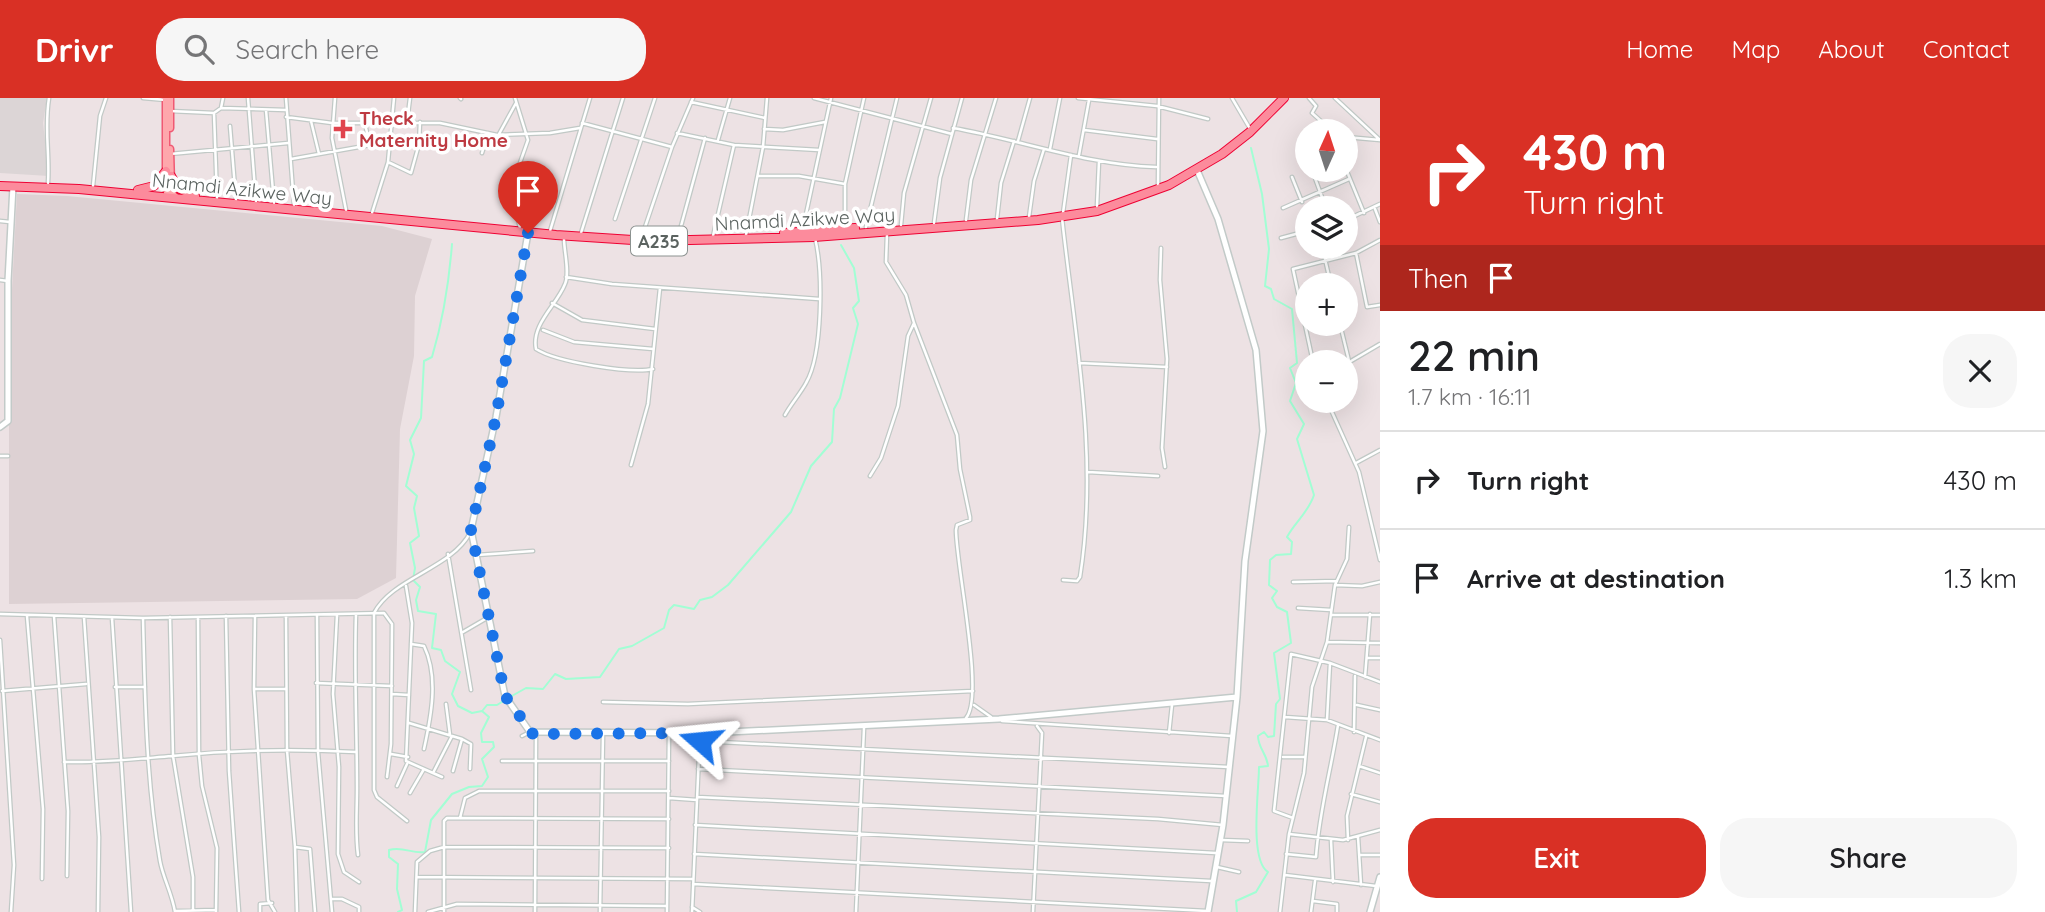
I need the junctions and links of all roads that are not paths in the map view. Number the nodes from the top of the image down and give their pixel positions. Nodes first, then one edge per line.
1 (49, 98) edge
2 (106, 98) edge
3 (143, 98) edge
4 (223, 98) edge
5 (248, 98) edge
6 (286, 98) edge
7 (335, 98) edge
8 (394, 98) edge
9 (410, 98) edge
10 (515, 98) edge
11 (590, 98) edge
12 (623, 98) edge
13 (656, 98) edge
14 (730, 98) edge
15 (767, 98) edge
16 (814, 98) edge
17 (864, 98) edge
18 (897, 98) edge
19 (931, 98) edge
20 (962, 98) edge
21 (996, 98) edge
22 (1030, 98) edge
23 (1060, 98) edge
24 (1077, 98) edge
25 (1159, 98) edge
26 (1232, 98) edge
27 (1278, 98) edge
28 (1284, 98) edge
29 (1309, 98) edge
30 (1335, 98) edge
31 (167, 99) edge
32 (1099, 99) edge
33 (692, 100) edge
34 (830, 100) edge
35 (1089, 100) junction
36 (516, 103) junction
37 (1157, 106) junction
38 (221, 108) junction
39 (248, 109) junction
40 (266, 110) junction
41 (286, 110) junction
42 (170, 111) junction
43 (726, 111) junction
44 (860, 111) junction
45 (214, 113) junction
46 (286, 117) junction
47 (765, 118) junction
48 (890, 119) junction
49 (1319, 119) edge
50 (1208, 120) dead end
51 (311, 121) junction
52 (407, 122) junction
53 (420, 122) junction
54 (825, 122) junction
55 (332, 123) junction
56 (582, 123) junction
57 (365, 124) junction
58 (393, 125) junction
59 (230, 126) dead end
60 (923, 127) junction
61 (1249, 127) junction
62 (580, 128) junction
63 (953, 128) junction
64 (611, 129) junction
65 (764, 129) junction
66 (1084, 130) junction
67 (488, 133) junction
68 (526, 133) junction
69 (677, 133) junction
70 (952, 134) junction
71 (985, 134) junction
72 (497, 135) junction
73 (642, 137) junction
74 (705, 138) junction
75 (1358, 138) edge
76 (1157, 139) junction
77 (718, 140) junction
78 (1380, 140) edge
79 (1016, 141) junction
80 (288, 143) junction
81 (269, 145) junction
82 (733, 145) junction
83 (251, 147) junction
84 (672, 147) junction
85 (763, 147) junction
86 (232, 149) junction
87 (1044, 149) junction
88 (213, 150) junction
89 (819, 150) junction
90 (335, 151) junction
91 (1050, 151) junction
92 (170, 153) junction
93 (482, 153) dead end
94 (319, 154) junction
95 (1071, 155) junction
96 (1079, 156) junction
97 (290, 159) junction
98 (1099, 161) junction
99 (388, 162) junction
100 (1156, 167) junction
101 (1197, 170) junction
102 (168, 174) junction
103 (758, 176) junction
104 (1292, 177) dead end
105 (812, 178) junction
106 (1317, 182) edge
107 (1342, 182) edge
108 (1350, 182) edge
109 (0, 183) edge
110 (48, 183) junction
111 (845, 184) junction
112 (13, 186) junction
113 (93, 186) junction
114 (1158, 186) junction
115 (138, 190) junction
116 (1320, 191) junction
117 (164, 195) junction
118 (195, 196) junction
119 (1300, 196) edge
120 (1312, 196) edge
121 (1322, 196) edge
122 (217, 198) junction
123 (236, 200) junction
124 (256, 202) junction
125 (274, 203) junction
126 (1295, 204) edge
127 (1380, 204) edge
128 (293, 205) junction
129 (1097, 206) junction
130 (1283, 208) dead end
131 (1375, 208) junction
132 (346, 211) junction
133 (1364, 212) junction
134 (372, 213) junction
135 (1063, 215) junction
136 (1358, 215) edge
137 (1029, 217) junction
138 (615, 219) dead end
139 (997, 219) junction
140 (966, 220) junction
141 (0, 221) edge
142 (13, 222) junction
143 (1380, 222) edge
144 (934, 223) junction
145 (901, 225) junction
146 (866, 227) junction
147 (845, 228) junction
148 (524, 230) junction
149 (887, 230) junction
150 (550, 231) junction
151 (802, 231) junction
152 (582, 233) junction
153 (1295, 234) edge
154 (746, 235) junction
155 (564, 236) junction
156 (642, 236) junction
157 (713, 236) junction
158 (678, 237) junction
159 (814, 237) junction
160 (1281, 238) dead end
161 (1380, 240) edge
162 (1161, 248) dead end
163 (0, 251) edge
164 (11, 252) junction
165 (1358, 252) edge
166 (1325, 259) joint
167 (1357, 259) edge
168 (1328, 273) edge
169 (566, 277) junction
170 (0, 280) edge
171 (8, 281) junction
172 (660, 288) junction
173 (819, 299) junction
174 (552, 303) junction
175 (1380, 305) edge
176 (914, 323) junction
177 (656, 329) junction
178 (543, 330) dead end
179 (1380, 344) edge
180 (654, 350) junction
181 (1310, 350) edge
182 (1358, 357) edge
183 (1079, 363) junction
184 (1167, 367) junction
185 (653, 369) junction
186 (4, 371) edge
187 (1333, 413) edge
188 (785, 415) dead end
189 (0, 427) edge
190 (1380, 450) edge
191 (0, 456) edge
192 (8, 456) dead end
193 (1356, 463) junction
194 (631, 465) dead end
195 (1165, 467) dead end
196 (1088, 472) junction
197 (870, 476) dead end
198 (1158, 476) dead end
199 (1349, 527) dead end
200 (471, 530) junction
201 (533, 551) dead end
202 (448, 554) junction
203 (477, 555) junction
204 (1380, 560) edge
205 (1063, 580) dead end
206 (1293, 582) dead end
207 (1380, 582) edge
208 (1336, 583) junction
209 (405, 585) junction
210 (1298, 608) dead end
211 (374, 613) junction
212 (1331, 613) junction
213 (0, 614) edge
214 (356, 614) junction
215 (1370, 614) junction
216 (337, 615) junction
217 (1380, 615) edge
218 (27, 616) junction
219 (54, 616) junction
220 (255, 616) junction
221 (286, 616) junction
222 (317, 616) junction
223 (84, 617) junction
224 (170, 617) junction
225 (198, 617) junction
226 (226, 617) junction
227 (490, 617) junction
228 (112, 618) junction
229 (143, 618) junction
230 (462, 632) junction
231 (0, 640) edge
232 (1327, 642) junction
233 (1370, 643) junction
234 (1380, 643) edge
235 (411, 644) junction
236 (1367, 658) junction
237 (1380, 659) edge
238 (1322, 661) junction
239 (1329, 663) junction
240 (1356, 675) junction
241 (1365, 678) junction
242 (335, 682) junction
243 (353, 682) junction
244 (1380, 682) edge
245 (316, 683) junction
246 (86, 684) junction
247 (373, 684) junction
248 (59, 685) junction
249 (392, 686) junction
250 (115, 687) junction
251 (145, 687) junction
252 (31, 688) junction
253 (254, 689) junction
254 (285, 689) junction
255 (471, 690) dead end
256 (2, 691) edge
257 (973, 691) junction
258 (392, 694) junction
259 (410, 695) junction
260 (1237, 697) junction
261 (603, 702) dead end
262 (446, 704) dead end
263 (1172, 704) junction
264 (974, 705) junction
265 (1357, 705) junction
266 (1380, 710) edge
267 (1285, 717) junction
268 (997, 719) junction
269 (1310, 719) junction
270 (965, 720) junction
271 (1327, 720) junction
272 (409, 723) junction
273 (864, 724) junction
274 (1338, 725) junction
275 (1037, 726) junction
276 (1047, 726) junction
277 (429, 727) junction
278 (603, 731) junction
279 (669, 732) junction
280 (1354, 732) junction
281 (533, 733) junction
282 (700, 733) junction
283 (1042, 733) junction
284 (1169, 733) junction
285 (451, 735) junction
286 (522, 736) dead end
287 (1233, 736) junction
288 (1366, 737) junction
289 (462, 739) junction
290 (1380, 740) edge
291 (700, 741) junction
292 (863, 748) junction
293 (424, 749) dead end
294 (287, 750) junction
295 (338, 751) junction
296 (258, 752) junction
297 (318, 752) junction
298 (356, 752) junction
299 (228, 753) junction
300 (390, 754) junction
301 (199, 755) junction
302 (173, 756) junction
303 (1041, 756) junction
304 (408, 757) junction
305 (1282, 757) junction
306 (1304, 757) junction
307 (148, 759) junction
308 (502, 761) dead end
309 (602, 761) junction
310 (669, 761) junction
311 (64, 762) junction
312 (93, 762) junction
313 (121, 762) junction
314 (536, 762) junction
315 (407, 764) junction
316 (1359, 766) junction
317 (1230, 767) junction
318 (424, 769) junction
319 (470, 769) dead end
320 (698, 769) junction
321 (453, 771) dead end
322 (433, 773) junction
323 (1380, 773) edge
324 (387, 777) dead end
325 (442, 777) dead end
326 (862, 777) junction
327 (397, 786) dead end
328 (1038, 786) junction
329 (536, 790) junction
330 (602, 790) junction
331 (669, 790) junction
332 (410, 793) dead end
333 (1351, 794) junction
334 (1226, 796) junction
335 (669, 798) junction
336 (697, 798) junction
337 (1380, 802) edge
338 (861, 805) junction
339 (1038, 814) junction
340 (460, 818) junction
341 (1293, 818) junction
342 (536, 819) junction
343 (602, 819) junction
344 (669, 819) junction
345 (407, 821) dead end
346 (695, 825) junction
347 (1223, 825) junction
348 (1380, 830) edge
349 (860, 834) junction
350 (1289, 834) junction
351 (1358, 837) junction
352 (1317, 839) junction
353 (1221, 840) junction
354 (1331, 840) junction
355 (1348, 840) junction
356 (1248, 841) dead end
357 (1037, 843) junction
358 (444, 847) junction
359 (536, 847) junction
360 (295, 848) junction
361 (602, 848) junction
362 (668, 848) junction
363 (1219, 853) junction
364 (694, 854) junction
365 (1286, 854) junction
366 (358, 855) dead end
367 (1360, 855) junction
368 (1380, 855) edge
369 (860, 862) junction
370 (1217, 867) junction
371 (1035, 872) junction
372 (1239, 873) dead end
373 (1285, 875) junction
374 (67, 876) dead end
375 (536, 876) junction
376 (416, 877) junction
377 (1380, 877) edge
378 (443, 878) junction
379 (601, 878) junction
380 (668, 878) junction
381 (42, 879) dead end
382 (1315, 880) junction
383 (1214, 881) junction
384 (359, 882) dead end
385 (693, 882) junction
386 (1333, 882) junction
387 (1361, 885) junction
388 (1377, 886) junction
389 (857, 891) junction
390 (1377, 894) edge
391 (331, 899) junction
392 (1033, 901) junction
393 (1313, 901) junction
394 (272, 903) junction
395 (444, 905) junction
396 (600, 906) junction
397 (667, 906) junction
398 (535, 907) junction
399 (692, 907) junction
400 (175, 911) edge
401 (193, 911) edge
402 (216, 911) edge
403 (1209, 911) edge
404 (11, 912) edge
405 (98, 912) edge
406 (131, 912) edge
407 (239, 912) edge
408 (260, 912) edge
409 (275, 912) edge
410 (297, 912) edge
411 (315, 912) edge
412 (332, 912) edge
413 (359, 912) edge
414 (415, 912) edge
415 (428, 912) edge
416 (444, 912) edge
417 (535, 912) edge
418 (600, 912) edge
419 (667, 912) edge
420 (692, 912) edge
421 (700, 912) edge
422 (856, 912) edge
423 (1033, 912) edge
424 (1280, 912) edge
425 (1311, 912) edge
426 (1337, 912) edge
427 (1370, 912) edge

1 - 110 street
2 - 113 street
3 - 31 street
4 - 38 street
5 - 39 street
6 - 41 street
7 - 55 street
8 - 58 street
9 - 52 street
10 - 36 street
11 - 56 street
12 - 64 street
13 - 73 street
14 - 43 street
15 - 47 street
16 - 34 street
17 - 44 street
18 - 48 street
19 - 60 street
20 - 63 street
21 - 71 street
22 - 79 street
23 - 91 street
24 - 35 street
25 - 37 street
26 - 61 street
27 - 61 highway, Nnamdi Azikwe Way / A235
28 - 101 highway, Nnamdi Azikwe Way / A235
29 - 49 street
30 - 78 street
31 - 42 main road
31 - 102 main road
32 - 35 street
32 - 37 street
33 - 43 street
33 - 69 street
34 - 44 street
34 - 54 street
35 - 66 street
36 - 68 street
36 - 72 street
37 - 50 street
37 - 76 street
38 - 39 street
38 - 45 street
39 - 40 street
39 - 83 street
40 - 41 street
40 - 81 street
41 - 46 street
42 - 45 street
42 - 92 main road
43 - 47 street
43 - 77 street
44 - 48 street
44 - 111 street
45 - 88 street
46 - 51 street
46 - 80 street
47 - 65 street
48 - 60 street
48 - 146 street
51 - 55 street
51 - 94 street
52 - 53 street
52 - 58 street
53 - 67 street
53 - 99 street
54 - 65 street
54 - 89 street
55 - 57 street
55 - 90 street
56 - 62 street
56 - 64 street
57 - 58 street
57 - 90 street
58 - 99 street
59 - 86 street
60 - 70 street
60 - 145 street
61 - 114 highway, Nnamdi Azikwe Way / A235
62 - 68 street
62 - 150 street
63 - 70 street
63 - 71 street
64 - 73 street
64 - 152 street
65 - 85 street
66 - 76 street
66 - 96 street
67 - 72 street
67 - 93 street
68 - 72 street
68 - 148 street
69 - 74 street
69 - 84 street
70 - 144 street
71 - 79 street
71 - 140 street
73 - 84 street
73 - 138 street
74 - 77 street
74 - 158 street
75 - 78 street
76 - 100 street
77 - 82 street
79 - 87 street
79 - 139 street
80 - 81 street
80 - 97 street
81 - 83 street
81 - 125 street
82 - 85 street
82 - 157 street
83 - 86 street
83 - 124 street
84 - 156 street
85 - 89 street
85 - 103 street
86 - 88 street
86 - 123 street
87 - 91 street
87 - 137 street
88 - 92 street
88 - 122 street
89 - 105 street
90 - 94 street
90 - 132 street
91 - 95 street
92 - 102 main road
94 - 97 street
95 - 96 street
95 - 135 street
96 - 98 street
97 - 128 street
98 - 100 street
98 - 129 street
99 - 134 street
100 - 114 street
101 - 135 highway, Nnamdi Azikwe Way / A235
101 - 260 street
102 - 115 highway
102 - 117 main road
102 - 118 highway
103 - 105 street
103 - 154 street
104 - 119 street
105 - 111 street
105 - 151 street
106 - 116 street
107 - 116 street
108 - 133 street
109 - 110 highway, Nnamdi Azikwe Way / A235
109 - 112 highway, Nnamdi Azikwe Way / A235
110 - 113 highway, Nnamdi Azikwe Way / A235
111 - 147 street
112 - 117 highway, Nnamdi Azikwe Way / A235
112 - 142 street
113 - 115 highway, Nnamdi Azikwe Way / A235
114 - 129 highway, Nnamdi Azikwe Way / A235
115 - 117 highway, Nnamdi Azikwe Way / A235
116 - 120 street
116 - 121 street
117 - 118 highway, Nnamdi Azikwe Way / A235
117 - 148 highway, Nnamdi Azikwe Way / A235
118 - 122 highway, Nnamdi Azikwe Way / A235
122 - 123 highway, Nnamdi Azikwe Way / A235
123 - 124 highway, Nnamdi Azikwe Way / A235
124 - 125 highway, Nnamdi Azikwe Way / A235
125 - 128 highway, Nnamdi Azikwe Way / A235
126 - 130 street
127 - 131 street
128 - 132 highway, Nnamdi Azikwe Way / A235
129 - 135 highway, Nnamdi Azikwe Way / A235
131 - 133 street
131 - 143 street
132 - 134 highway, Nnamdi Azikwe Way / A235
133 - 136 street
134 - 148 highway, Nnamdi Azikwe Way / A235
135 - 137 highway, Nnamdi Azikwe Way / A235
135 - 149 highway, Nnamdi Azikwe Way / A235
135 - 183 street
137 - 139 highway, Nnamdi Azikwe Way / A235
139 - 140 highway, Nnamdi Azikwe Way / A235
140 - 144 highway, Nnamdi Azikwe Way / A235
141 - 142 street
142 - 164 street
144 - 145 highway, Nnamdi Azikwe Way / A235
145 - 146 highway, Nnamdi Azikwe Way / A235
146 - 147 highway, Nnamdi Azikwe Way / A235
147 - 151 highway, Nnamdi Azikwe Way / A235
148 - 150 highway, Nnamdi Azikwe Way / A235
148 - 155 highway, Nnamdi Azikwe Way / A235
148 - 200 street
149 - 159 highway, Nnamdi Azikwe Way / A235
149 - 176 street
150 - 152 highway, Nnamdi Azikwe Way / A235
151 - 154 highway, Nnamdi Azikwe Way / A235
152 - 156 highway, Nnamdi Azikwe Way / A235
153 - 160 street
154 - 157 highway, Nnamdi Azikwe Way / A235
155 - 159 highway, Nnamdi Azikwe Way / A235
155 - 169 street
156 - 158 highway, Nnamdi Azikwe Way / A235
157 - 158 highway, Nnamdi Azikwe Way / A235
159 - 173 street
161 - 165 street
162 - 184 street
163 - 164 street
164 - 171 street
166 - 168 street
166 - 181 street
167 - 175 street
169 - 172 street
169 - 174 street
170 - 171 street
171 - 186 street
172 - 173 street
172 - 177 street
173 - 188 street
174 - 177 street
174 - 185 street
176 - 197 street
176 - 257 street
177 - 180 street
178 - 180 street
179 - 182 street
180 - 185 street
183 - 184 street
183 - 196 street
184 - 195 street
185 - 194 street
186 - 189 street
187 - 193 street
190 - 193 street
191 - 192 street
193 - 204 street
196 - 198 street
196 - 205 street
199 - 208 street
200 - 202 street
200 - 203 street
201 - 203 street
202 - 209 street
202 - 230 street
203 - 227 street
206 - 208 street
207 - 208 street
208 - 212 street
209 - 211 street
209 - 235 street
210 - 212 street
211 - 214 street
211 - 247 street
211 - 249 street
212 - 215 street
212 - 232 street
213 - 218 street
214 - 216 street
214 - 243 street
215 - 217 street
215 - 233 street
216 - 222 street
216 - 242 street
218 - 219 street
218 - 252 street
219 - 223 street
219 - 248 street
220 - 221 street
220 - 226 street
220 - 253 street
221 - 222 street
221 - 254 street
222 - 245 street
223 - 228 street
223 - 246 street
224 - 225 street
224 - 229 street
224 - 302 street
225 - 226 street
225 - 301 street
226 - 299 street
227 - 230 street
227 - 281 street
228 - 229 street
228 - 250 street
229 - 251 street
230 - 255 street
231 - 256 street
232 - 233 street
232 - 238 street
233 - 234 street
233 - 236 street
235 - 259 street
235 - 277 street
236 - 237 street
236 - 241 street
238 - 239 street
238 - 267 street
238 - 269 street
239 - 240 street
239 - 271 street
240 - 241 street
240 - 265 street
241 - 244 street
242 - 243 street
242 - 245 street
242 - 295 street
243 - 247 street
243 - 298 street
245 - 297 street
246 - 248 street
246 - 312 street
247 - 249 street
247 - 345 street
248 - 252 street
248 - 311 street
249 - 258 street
250 - 251 street
250 - 313 street
251 - 307 street
252 - 256 street
252 - 381 street
253 - 254 street
253 - 296 street
254 - 294 street
256 - 404 street
257 - 261 street
257 - 264 street
258 - 259 street
258 - 300 street
259 - 272 street
260 - 263 street
260 - 287 street
262 - 285 street
263 - 268 street
263 - 284 street
264 - 268 street
264 - 270 street
265 - 266 street
265 - 280 street
267 - 269 street
267 - 305 street
268 - 270 street
268 - 275 street
269 - 271 street
269 - 306 street
270 - 273 street
271 - 274 street
272 - 277 street
272 - 304 street
273 - 282 street
273 - 292 street
274 - 280 street
274 - 352 street
275 - 276 street
275 - 283 street
276 - 283 street
276 - 284 street
277 - 285 street
277 - 293 street
278 - 279 street
278 - 281 street
278 - 309 street
279 - 282 street
279 - 310 street
280 - 288 street
281 - 286 street
281 - 314 street
282 - 291 street
283 - 303 street
284 - 287 street
285 - 289 street
285 - 322 street
287 - 317 street
288 - 290 street
288 - 316 street
289 - 319 street
289 - 321 street
291 - 292 street
291 - 320 street
292 - 303 street
292 - 326 street
294 - 296 street
294 - 297 street
294 - 360 street
295 - 297 street
295 - 298 street
295 - 384 street
296 - 299 street
296 - 394 street
297 - 391 street
298 - 366 street
299 - 301 street
299 - 407 street
300 - 304 street
300 - 324 street
301 - 302 street
301 - 402 street
302 - 307 street
302 - 401 street
303 - 317 street
303 - 328 street
304 - 315 street
305 - 306 street
305 - 341 street
306 - 341 street
307 - 313 street
307 - 400 street
308 - 314 street
309 - 310 street
309 - 314 street
309 - 330 street
310 - 331 street
311 - 312 street
311 - 374 street
312 - 313 street
312 - 405 street
313 - 406 street
314 - 329 street
315 - 318 street
315 - 327 street
316 - 323 street
316 - 333 street
317 - 334 street
318 - 322 street
318 - 332 street
320 - 326 street
320 - 336 street
322 - 325 street
326 - 328 street
326 - 338 street
328 - 334 street
328 - 339 street
329 - 330 street
329 - 340 street
329 - 342 street
330 - 331 street
330 - 343 street
331 - 335 street
333 - 337 street
333 - 355 street
334 - 347 street
335 - 336 street
335 - 344 street
336 - 338 street
336 - 346 street
338 - 339 street
338 - 349 street
339 - 347 street
339 - 357 street
340 - 342 street
340 - 358 street
341 - 350 street
342 - 343 street
342 - 359 street
343 - 344 street
343 - 361 street
344 - 362 street
346 - 349 street
346 - 364 street
347 - 353 street
348 - 351 street
349 - 357 street
349 - 369 street
350 - 352 street
350 - 365 street
351 - 355 street
351 - 367 street
352 - 354 street
352 - 365 street
353 - 356 street
353 - 363 street
354 - 355 street
354 - 386 street
357 - 363 street
357 - 371 street
358 - 359 street
358 - 376 street
358 - 378 street
359 - 361 street
359 - 375 street
360 - 410 street
360 - 411 street
361 - 362 street
361 - 379 street
362 - 380 street
363 - 370 street
364 - 369 street
364 - 385 street
365 - 373 street
367 - 368 street
367 - 387 street
369 - 371 street
369 - 389 street
370 - 372 street
370 - 383 street
371 - 383 street
371 - 392 street
373 - 382 street
373 - 424 street
375 - 378 street
375 - 379 street
375 - 398 street
376 - 378 street
376 - 414 street
377 - 388 street
378 - 395 street
379 - 380 street
379 - 396 street
380 - 385 street
380 - 397 street
382 - 386 street
382 - 393 street
383 - 403 street
385 - 389 street
385 - 399 street
386 - 387 street
387 - 388 street
388 - 390 street
389 - 392 street
389 - 422 street
390 - 427 street
391 - 412 street
391 - 413 street
392 - 403 street
392 - 423 street
393 - 425 street
393 - 426 street
394 - 408 street
394 - 409 street
395 - 398 street
395 - 415 street
395 - 416 street
396 - 397 street
396 - 398 street
396 - 418 street
397 - 419 street
398 - 417 street
399 - 420 street
399 - 421 street
400 - 401 street
401 - 402 street

